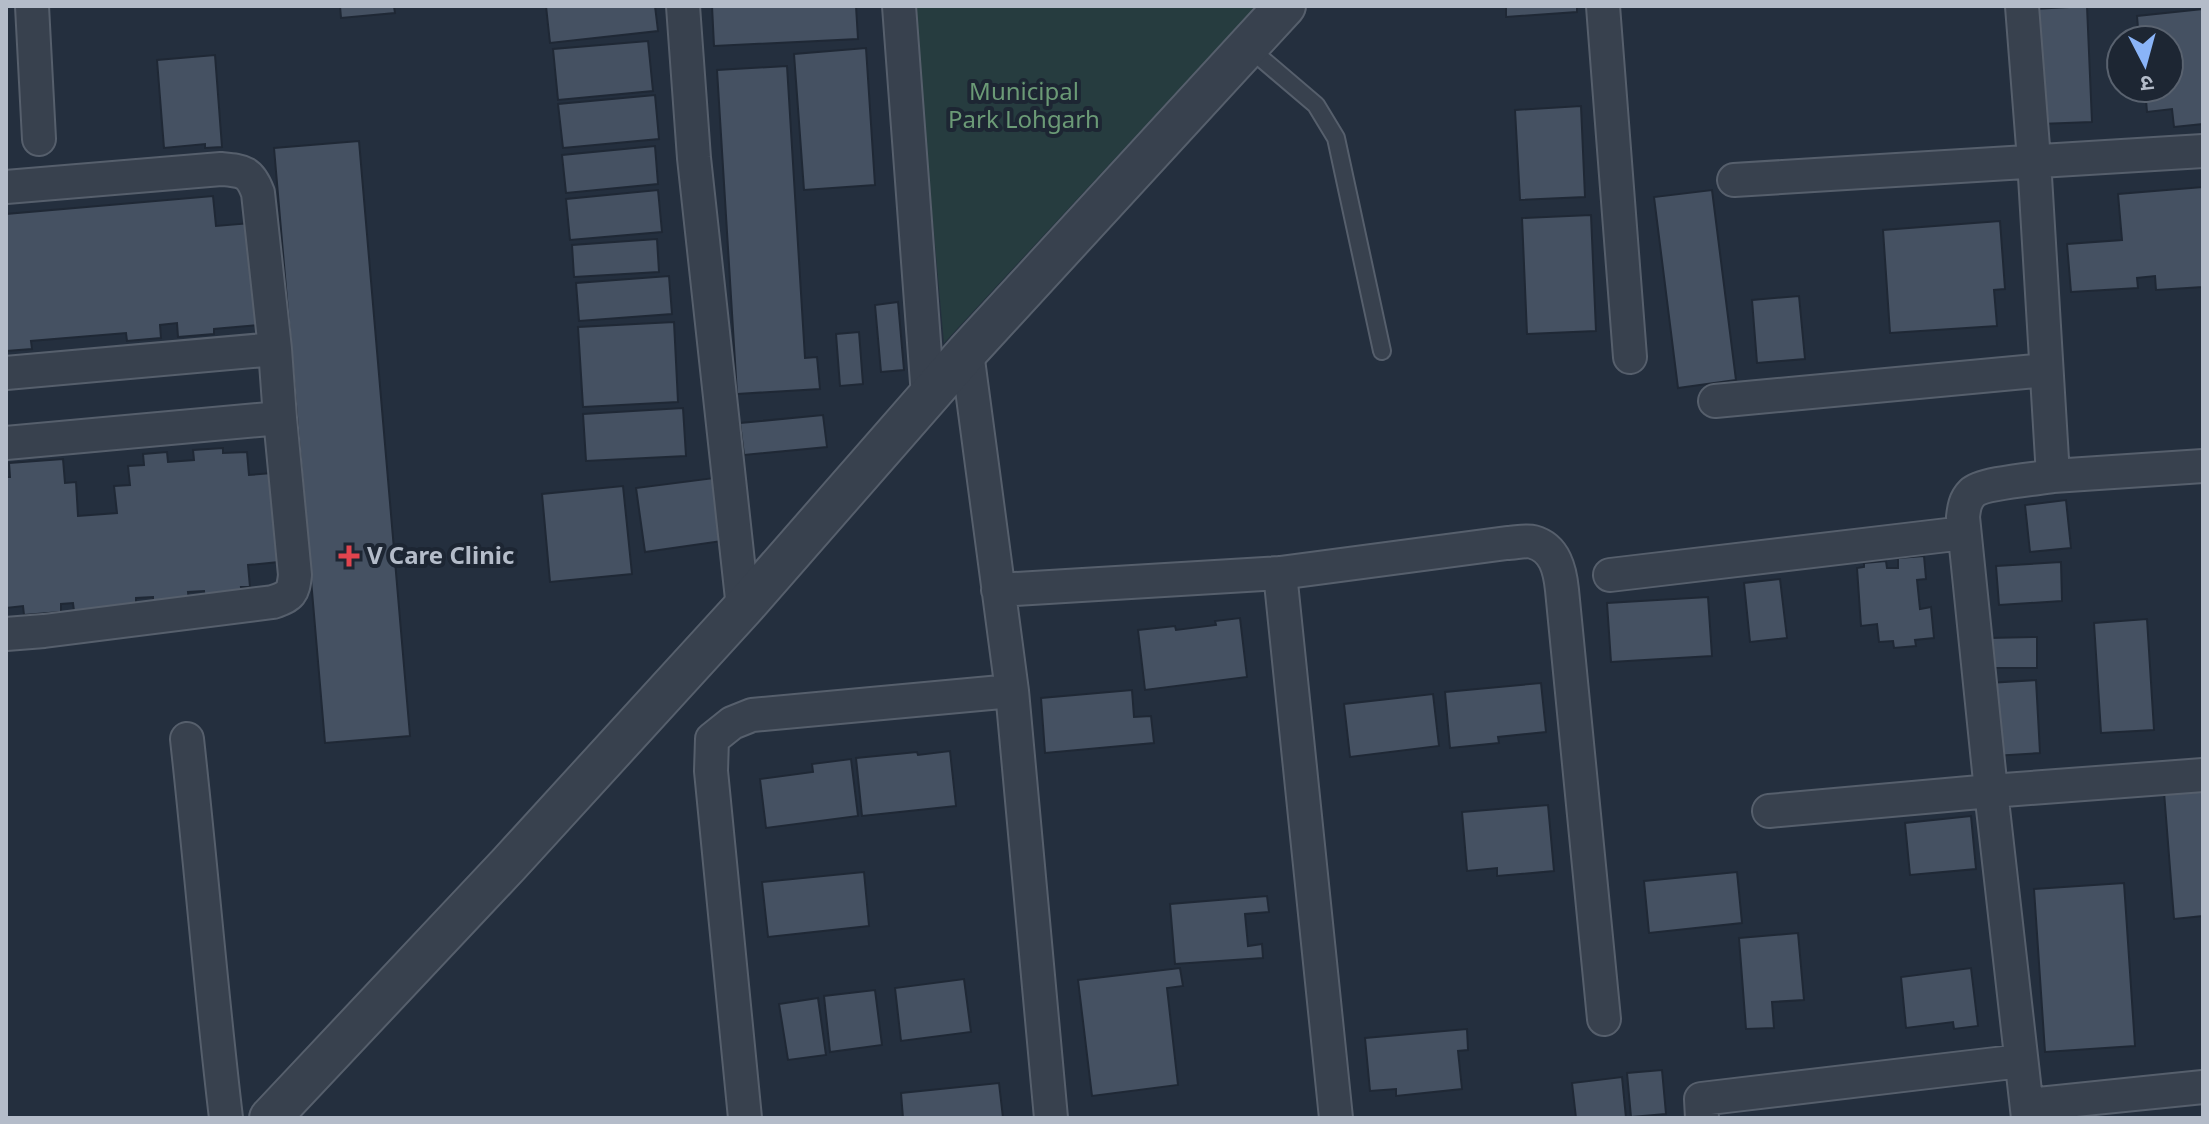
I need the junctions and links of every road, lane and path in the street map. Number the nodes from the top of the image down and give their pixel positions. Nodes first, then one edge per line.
1 (32, 6) edge
2 (683, 6) edge
3 (899, 6) edge
4 (1285, 6) edge
5 (1603, 6) edge
6 (2022, 6) edge
7 (1247, 47) junction
8 (39, 139) dead end
9 (2203, 151) edge
10 (2034, 160) junction
11 (1734, 180) dead end
12 (6, 187) edge
13 (275, 349) junction
14 (1382, 351) dead end
15 (967, 352) junction
16 (1630, 357) dead end
17 (2046, 370) junction
18 (6, 373) edge
19 (928, 396) junction
20 (1715, 401) dead end
21 (280, 418) junction
22 (6, 443) edge
23 (2203, 466) edge
24 (2053, 476) junction
25 (1964, 533) junction
26 (1280, 573) junction
27 (1610, 575) dead end
28 (998, 590) junction
29 (743, 608) junction
30 (6, 634) edge
31 (1012, 691) junction
32 (187, 739) dead end
33 (2203, 775) edge
34 (1991, 791) junction
35 (1769, 811) dead end
36 (1604, 1019) dead end
37 (2021, 1061) junction
38 (2203, 1087) edge
39 (2028, 1111) edge
40 (226, 1118) edge
41 (270, 1118) edge
42 (745, 1118) edge
43 (1051, 1118) edge
44 (1336, 1118) edge
45 (1702, 1118) edge

1 - 8 street
2 - 29 street
3 - 19 street
4 - 7 street
5 - 16 street
6 - 10 street
7 - 14 lane
7 - 15 street
9 - 10 street
10 - 11 street
10 - 17 street
12 - 13 street
13 - 18 street
13 - 21 street
15 - 19 street
15 - 28 street
17 - 20 street
17 - 24 street
19 - 29 street
21 - 22 street
21 - 30 street
23 - 24 street
24 - 25 street
25 - 27 street
25 - 34 street
26 - 28 street
26 - 36 street
26 - 44 street
28 - 31 street
29 - 41 street
31 - 42 street
31 - 43 street
32 - 40 street
33 - 34 street
34 - 35 street
34 - 37 street
37 - 39 street
37 - 45 street
38 - 39 street

